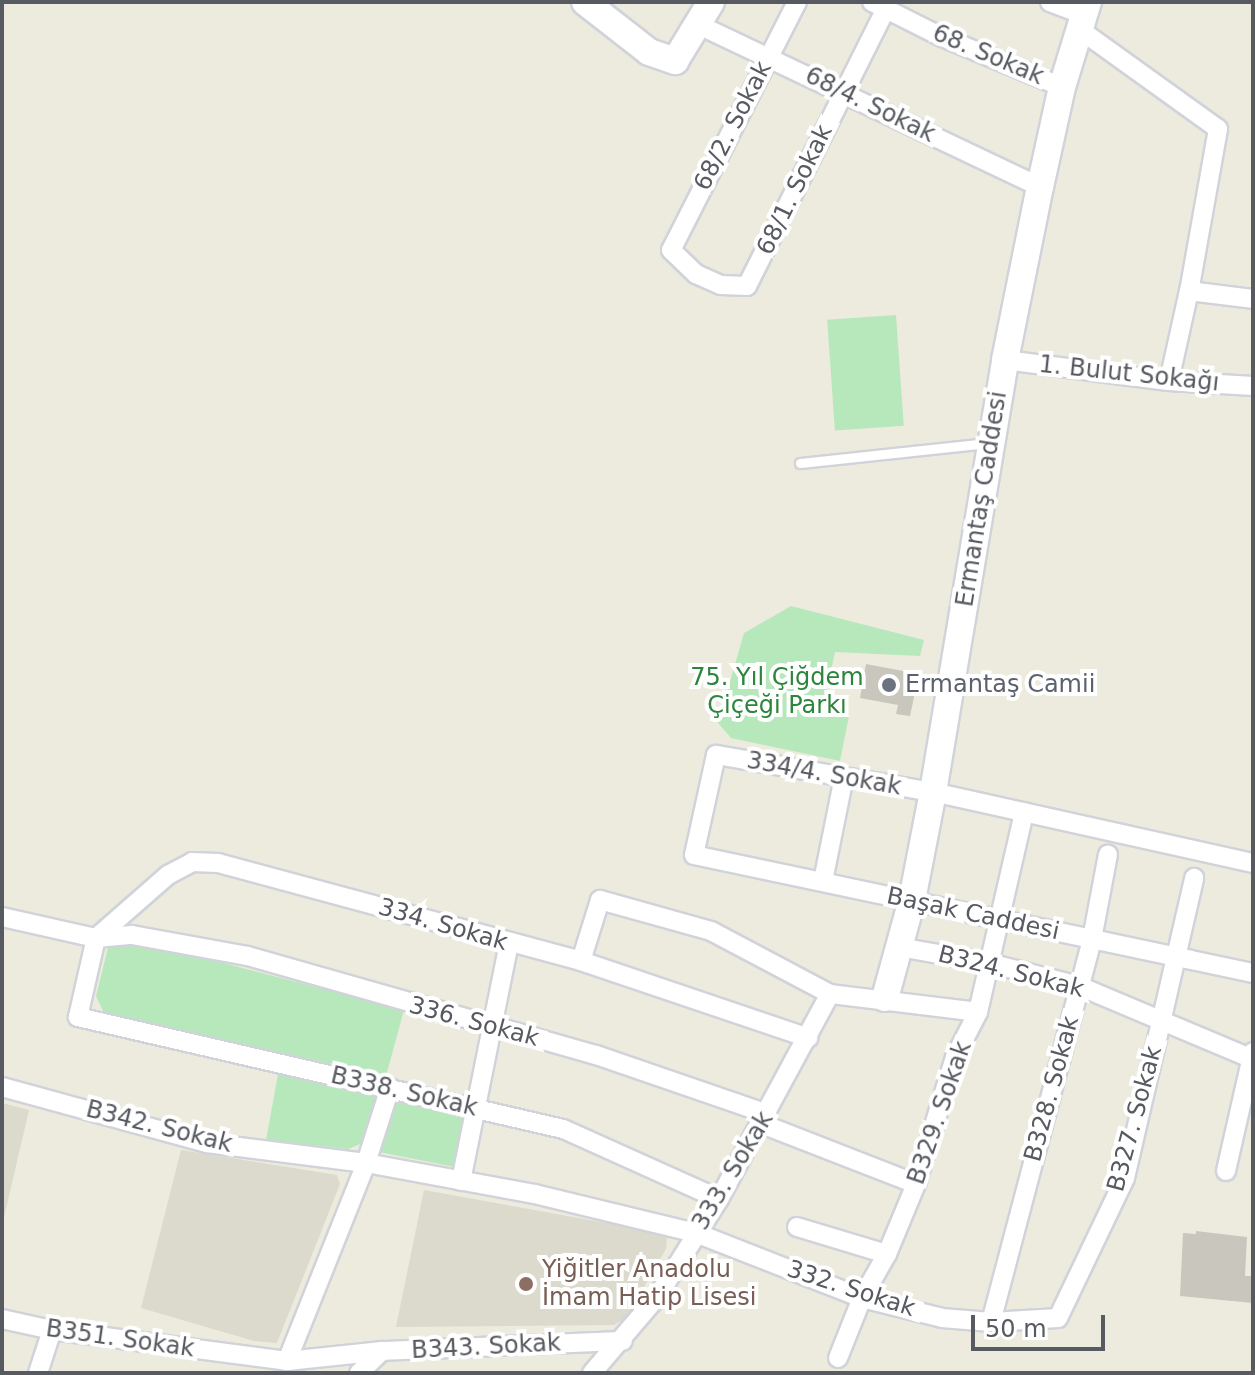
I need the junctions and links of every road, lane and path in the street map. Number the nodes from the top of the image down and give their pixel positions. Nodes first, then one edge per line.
1 (585, 2) edge
2 (797, 2) edge
3 (1050, 2) edge
4 (879, 5) edge
5 (705, 13) edge
6 (1084, 15) edge
7 (768, 57) junction
8 (1062, 87) junction
9 (844, 91) junction
10 (1040, 187) junction
11 (747, 286) joint
12 (1189, 291) junction
13 (1253, 299) edge
14 (1005, 360) junction
15 (1169, 381) junction
16 (1253, 386) edge
17 (991, 443) junction
18 (800, 463) dead end
19 (844, 777) junction
20 (933, 792) junction
21 (1024, 812) junction
22 (1108, 854) dead end
23 (694, 855) joint
24 (1253, 863) edge
25 (1194, 878) dead end
26 (823, 881) junction
27 (912, 900) junction
28 (2, 917) edge
29 (1001, 919) junction
30 (96, 938) junction
31 (1092, 939) junction
32 (509, 944) junction
33 (899, 947) junction
34 (1177, 958) junction
35 (581, 961) junction
36 (989, 963) junction
37 (1253, 973) edge
38 (1079, 986) junction
39 (830, 994) junction
40 (885, 998) junction
41 (978, 1012) junction
42 (1161, 1020) junction
43 (493, 1028) junction
44 (808, 1038) junction
45 (1253, 1057) edge
46 (2, 1087) edge
47 (390, 1088) junction
48 (475, 1109) junction
49 (765, 1119) junction
50 (366, 1163) junction
51 (1226, 1171) dead end
52 (461, 1181) junction
53 (916, 1184) junction
54 (719, 1199) junction
55 (797, 1227) dead end
56 (696, 1233) junction
57 (887, 1254) junction
58 (862, 1298) junction
59 (1058, 1318) joint
60 (2, 1319) edge
61 (991, 1322) junction
62 (52, 1330) junction
63 (623, 1341) junction
64 (382, 1351) junction
65 (838, 1358) dead end
66 (287, 1361) junction
67 (38, 1373) edge
68 (359, 1373) edge
69 (592, 1373) edge

1 - 5 main road
2 - 7 street, 68/2. Sokak
3 - 6 street
4 - 8 street, 68. Sokak
4 - 9 street, 68/1. Sokak
5 - 7 street, 68/4. Sokak
6 - 8 main road, Ermantaş Caddesi
6 - 12 street
7 - 9 street, 68/4. Sokak
7 - 11 street, 68/2. Sokak
8 - 10 main road, Ermantaş Caddesi
9 - 10 street, 68/4. Sokak
9 - 11 street, 68/1. Sokak
10 - 14 main road, Ermantaş Caddesi
12 - 13 street
12 - 15 street
14 - 15 street, 1. Bulut Sokağı
14 - 17 main road, Ermantaş Caddesi
15 - 16 street, 1. Bulut Sokağı
17 - 18 lane
17 - 20 main road, Ermantaş Caddesi
19 - 20 street, 334/4. Sokak
19 - 23 street, 334/4. Sokak
19 - 26 street
20 - 21 street, 334/4. Sokak
20 - 27 main road, Ermantaş Caddesi
21 - 24 street, 334/4. Sokak
21 - 29 street, B329. Sokak
22 - 31 street, B328. Sokak
23 - 26 street, Başak Caddesi
25 - 34 street, B327. Sokak
26 - 27 street, Başak Caddesi
27 - 29 street, Başak Caddesi
27 - 33 main road, Ermantaş Caddesi
28 - 30 street, 336. Sokak
29 - 31 street, Başak Caddesi
29 - 36 street, B329. Sokak
30 - 32 street, 334. Sokak
30 - 43 street, 336. Sokak
30 - 47 street, B338. Sokak
31 - 34 street, Başak Caddesi
31 - 38 street, B328. Sokak
32 - 35 street, 334. Sokak
32 - 43 street
33 - 36 street, B324. Sokak
33 - 40 main road, Ermantaş Caddesi
34 - 37 street, Başak Caddesi
34 - 42 street, B327. Sokak
35 - 39 street
35 - 44 street, 334. Sokak
36 - 38 street, B324. Sokak
36 - 41 street, B329. Sokak
38 - 42 street, B324. Sokak
38 - 61 street, B328. Sokak
39 - 40 street
39 - 44 street, 333. Sokak
40 - 41 street
41 - 53 street, B329. Sokak
42 - 45 street, B324. Sokak
42 - 59 street, B327. Sokak
43 - 48 street
43 - 49 street, 336. Sokak
44 - 49 street, 333. Sokak
45 - 51 street
46 - 50 street, B342. Sokak
47 - 48 street, B338. Sokak
47 - 50 street
48 - 52 street
48 - 54 street, B338. Sokak
49 - 53 street, 336. Sokak
49 - 54 street, 333. Sokak
50 - 52 street, B342. Sokak
50 - 66 street
52 - 56 street, B342. Sokak
53 - 57 street, B329. Sokak
54 - 56 street, 333. Sokak
55 - 57 street
56 - 58 street, 332. Sokak
56 - 63 street, 333. Sokak
57 - 58 street, B329. Sokak
58 - 61 street, 332. Sokak
58 - 65 street, B329. Sokak
59 - 61 street, 332. Sokak
60 - 62 street, B351. Sokak
62 - 66 street, B351. Sokak
62 - 67 street
63 - 64 street, B343. Sokak
63 - 69 street, 333. Sokak
64 - 66 street, B351. Sokak
64 - 68 street, B343. Sokak

